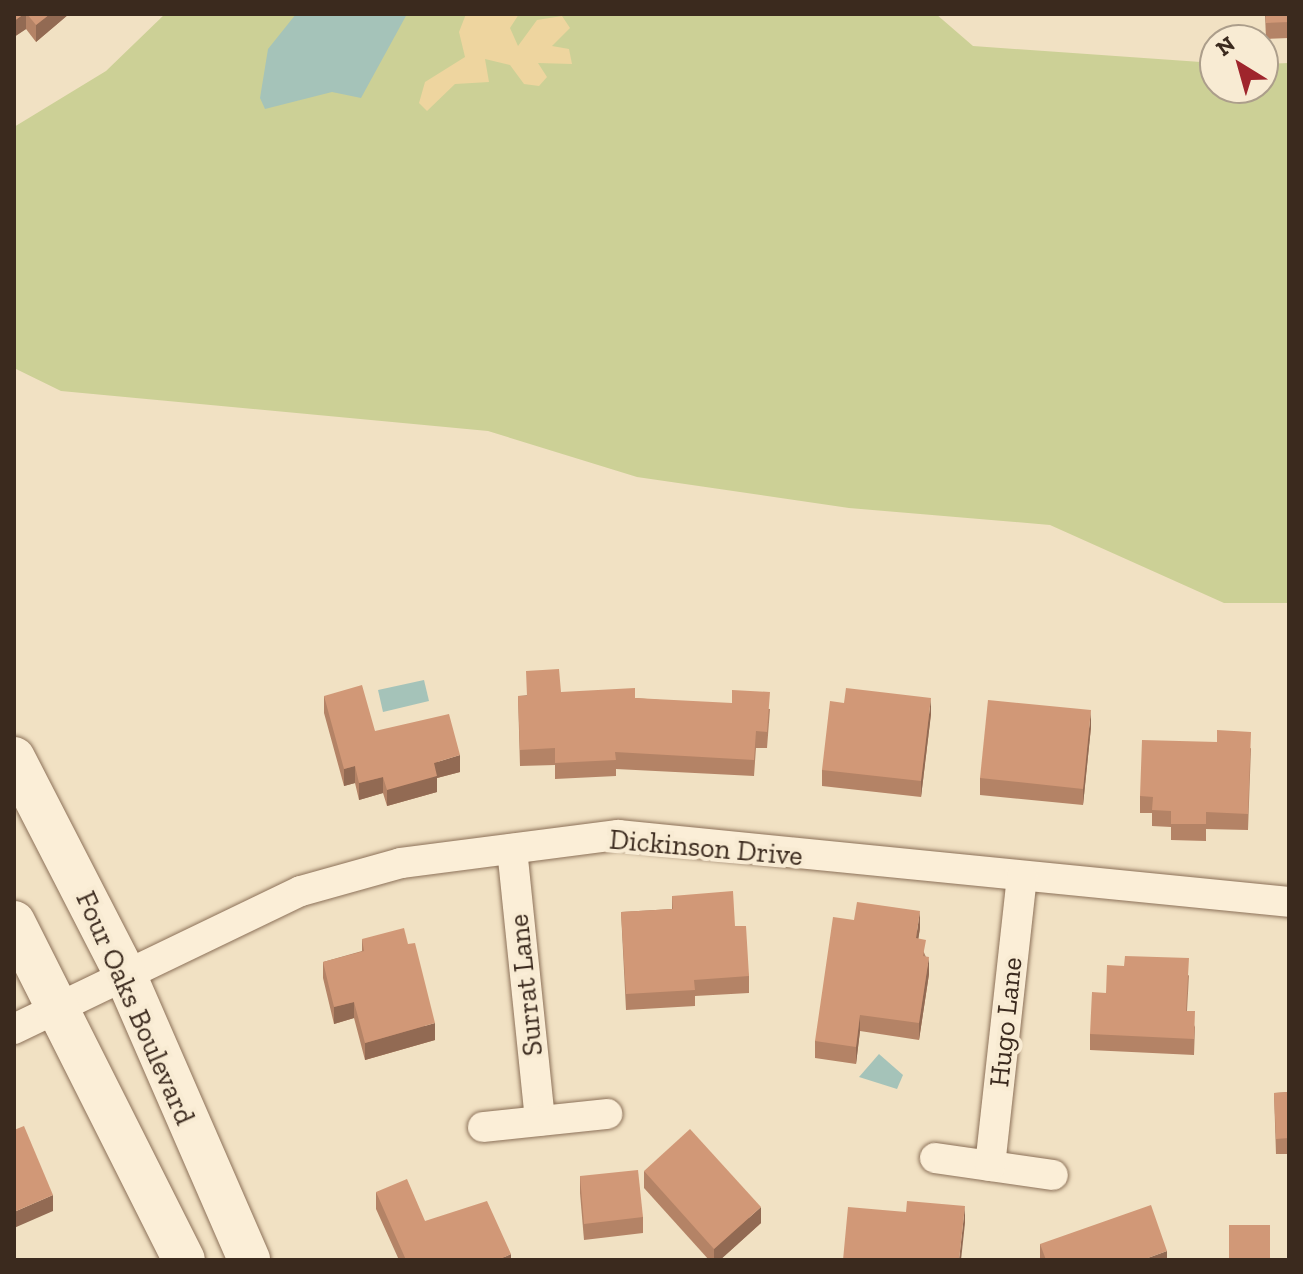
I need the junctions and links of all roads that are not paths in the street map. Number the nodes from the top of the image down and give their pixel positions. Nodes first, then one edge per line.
1 (14, 758) edge
2 (512, 849) junction
3 (1022, 878) junction
4 (1289, 902) edge
5 (14, 922) edge
6 (124, 972) junction
7 (62, 1008) junction
8 (14, 1029) edge
9 (607, 1114) dead end
10 (540, 1121) junction
11 (483, 1127) dead end
12 (935, 1158) dead end
13 (990, 1166) junction
14 (1053, 1175) dead end
15 (184, 1260) edge
16 (249, 1260) edge

1 - 6 street, Four Oaks Boulevard
2 - 3 street, Dickinson Drive
2 - 6 street, Dickinson Drive
2 - 10 street, Surrat Lane
3 - 4 street, Dickinson Drive
3 - 13 street, Hugo Lane
5 - 7 street
6 - 7 street, Dickinson Drive
6 - 16 street, Four Oaks Boulevard
7 - 8 street, Dickinson Drive
7 - 15 street
9 - 10 street
10 - 11 street
12 - 13 street
13 - 14 street

